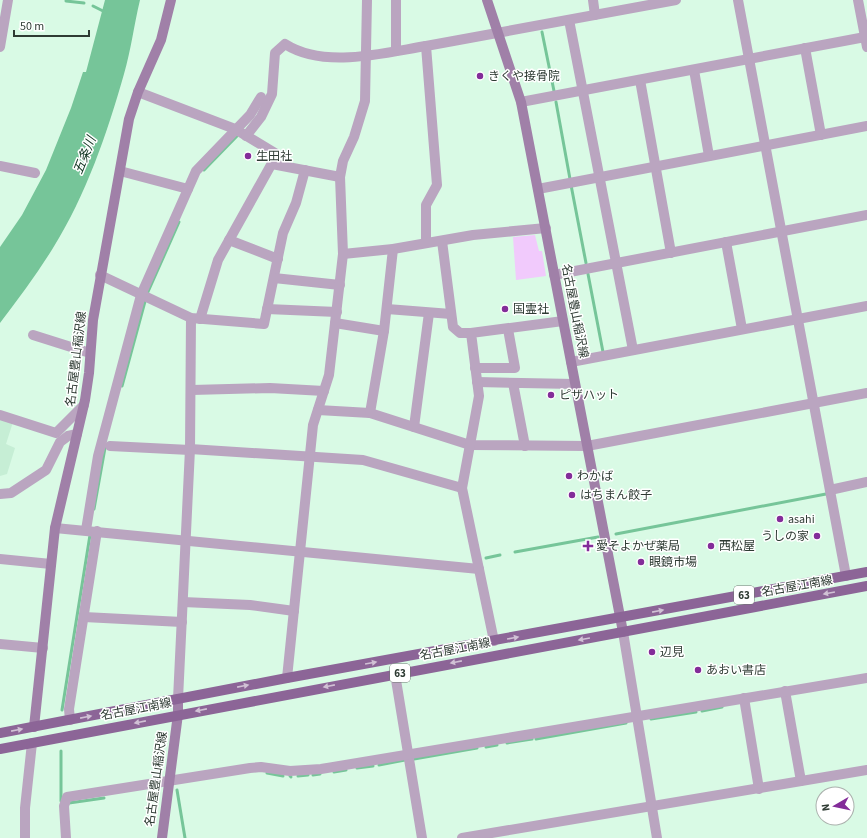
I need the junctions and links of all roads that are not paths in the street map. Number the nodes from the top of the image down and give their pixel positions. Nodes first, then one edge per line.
1 (8, 0) edge
2 (171, 0) edge
3 (367, 0) edge
4 (396, 0) edge
5 (487, 0) edge
6 (593, 0) edge
7 (676, 0) edge
8 (738, 0) edge
9 (858, 0) edge
10 (595, 15) junction
11 (570, 20) junction
12 (499, 34) junction
13 (866, 42) edge
14 (426, 46) junction
15 (0, 47) edge
16 (805, 48) junction
17 (396, 51) junction
18 (366, 56) junction
19 (749, 59) junction
20 (694, 70) junction
21 (640, 80) junction
22 (582, 90) junction
23 (138, 92) junction
24 (261, 97) dead end
25 (521, 102) junction
26 (867, 126) edge
27 (235, 129) junction
28 (821, 135) junction
29 (246, 136) junction
30 (765, 145) junction
31 (709, 156) junction
32 (272, 164) junction
33 (0, 166) edge
34 (656, 166) junction
35 (305, 170) junction
36 (120, 171) junction
37 (35, 173) dead end
38 (340, 177) junction
39 (599, 177) junction
40 (188, 189) junction
41 (538, 189) junction
42 (867, 216) edge
43 (546, 228) junction
44 (781, 232) junction
45 (229, 240) junction
46 (442, 241) junction
47 (726, 242) junction
48 (426, 244) junction
49 (393, 249) junction
50 (671, 252) junction
51 (343, 254) junction
52 (278, 259) junction
53 (616, 263) junction
54 (100, 275) junction
55 (554, 275) junction
56 (274, 278) junction
57 (340, 285) junction
58 (145, 296) junction
59 (867, 306) edge
60 (267, 309) junction
61 (387, 309) junction
62 (337, 312) junction
63 (429, 312) junction
64 (452, 314) junction
65 (195, 318) junction
66 (798, 319) junction
67 (563, 321) junction
68 (335, 323) junction
69 (508, 329) junction
70 (384, 330) junction
71 (742, 330) junction
72 (471, 333) junction
73 (33, 335) dead end
74 (633, 350) junction
75 (90, 353) junction
76 (571, 362) junction
77 (475, 368) junction
78 (477, 382) junction
79 (513, 383) junction
80 (575, 384) junction
81 (192, 390) junction
82 (324, 391) junction
83 (867, 393) edge
84 (814, 403) junction
85 (84, 405) junction
86 (318, 410) junction
87 (370, 413) junction
88 (0, 415) edge
89 (414, 427) junction
90 (77, 434) junction
91 (470, 445) junction
92 (110, 446) dead end
93 (525, 446) junction
94 (587, 446) junction
95 (190, 450) junction
96 (310, 456) junction
97 (867, 482) edge
98 (462, 488) junction
99 (830, 490) junction
100 (0, 494) edge
101 (55, 528) junction
102 (86, 530) junction
103 (97, 531) junction
104 (186, 540) junction
105 (300, 551) junction
106 (0, 558) edge
107 (51, 564) junction
108 (479, 569) junction
109 (867, 572) edge
110 (846, 576) junction
111 (867, 586) edge
112 (182, 602) junction
113 (294, 611) junction
114 (84, 617) junction
115 (620, 618) junction
116 (182, 622) junction
117 (622, 632) junction
118 (494, 641) junction
119 (0, 644) edge
120 (43, 648) junction
121 (395, 674) junction
122 (287, 678) junction
123 (867, 678) edge
124 (785, 691) junction
125 (744, 698) junction
126 (178, 699) junction
127 (178, 714) junction
128 (637, 716) junction
129 (70, 720) junction
130 (34, 727) junction
131 (0, 733) edge
132 (32, 743) junction
133 (0, 749) edge
134 (408, 754) junction
135 (867, 770) edge
136 (801, 781) junction
137 (169, 782) junction
138 (759, 788) junction
139 (652, 807) junction
140 (26, 838) edge
141 (66, 838) edge
142 (162, 838) edge
143 (422, 838) edge
144 (462, 838) edge
145 (657, 838) edge

1 - 15 street
2 - 23 main road, 名古屋豊山稲沢線
3 - 18 street
4 - 17 street
5 - 12 main road, 名古屋豊山稲沢線
6 - 10 street
7 - 10 street
8 - 19 street
9 - 13 street
10 - 11 street
11 - 12 street
11 - 22 street
12 - 14 street
12 - 25 main road, 名古屋豊山稲沢線
13 - 16 street
14 - 17 street
14 - 48 street
16 - 19 street
16 - 28 street
17 - 18 street
18 - 29 street
18 - 38 street
19 - 20 street
19 - 30 street
20 - 21 street
20 - 31 street
21 - 22 street
21 - 34 street
22 - 25 street
22 - 39 street
23 - 27 street
23 - 36 main road, 名古屋豊山稲沢線
24 - 27 street
25 - 41 main road, 名古屋豊山稲沢線
26 - 28 street
27 - 29 street
27 - 40 street
28 - 30 street
29 - 32 street
30 - 31 street
30 - 44 street
31 - 34 street
32 - 35 street
32 - 45 street
33 - 37 street
34 - 39 street
34 - 50 street
35 - 38 street
35 - 52 street
36 - 40 street
36 - 54 main road, 名古屋豊山稲沢線
38 - 51 street
39 - 41 street
39 - 53 street
40 - 58 street
41 - 43 main road, 名古屋豊山稲沢線
42 - 44 street
43 - 46 street
43 - 55 main road, 名古屋豊山稲沢線
44 - 47 street
44 - 66 street
45 - 52 street
45 - 65 street
46 - 48 street
46 - 64 street
47 - 50 street
47 - 71 street
48 - 49 street
49 - 51 street
49 - 61 street
50 - 53 street
51 - 57 street
52 - 56 street
53 - 55 street
53 - 74 street
54 - 58 street
54 - 75 main road, 名古屋豊山稲沢線
55 - 67 main road, 名古屋豊山稲沢線
56 - 57 street
56 - 60 street
57 - 62 street
58 - 65 street
58 - 102 street
59 - 66 street
60 - 62 street
60 - 65 street
61 - 63 street
61 - 70 street
62 - 68 street
63 - 64 street
63 - 89 street
64 - 72 street
65 - 81 street
66 - 71 street
66 - 84 street
67 - 69 street
67 - 76 main road, 名古屋豊山稲沢線
68 - 70 street
68 - 82 street
69 - 72 street
69 - 77 street
70 - 87 street
71 - 74 street
72 - 77 street
73 - 75 street
74 - 76 street
75 - 85 main road, 名古屋豊山稲沢線
76 - 80 main road, 名古屋豊山稲沢線
77 - 78 street
78 - 79 street
78 - 91 street
79 - 80 street
79 - 93 street
80 - 94 main road, 名古屋豊山稲沢線
81 - 82 street
81 - 95 street
82 - 86 street
83 - 84 street
84 - 94 street
84 - 99 street
85 - 88 street
85 - 90 main road, 名古屋豊山稲沢線
86 - 87 street
86 - 96 street
87 - 89 street
89 - 91 street
90 - 100 street
90 - 101 main road, 名古屋豊山稲沢線
91 - 93 street
91 - 98 street
92 - 95 street
93 - 94 street
94 - 115 main road, 名古屋豊山稲沢線
95 - 96 street
95 - 104 street
96 - 98 street
96 - 105 street
97 - 99 street
98 - 108 street
99 - 110 street
101 - 102 street
101 - 107 main road, 名古屋豊山稲沢線
102 - 103 street
103 - 104 street
103 - 114 street
104 - 105 street
104 - 112 street
105 - 108 street
105 - 113 street
106 - 107 street
107 - 120 main road, 名古屋豊山稲沢線
108 - 118 street
109 - 110 main road, 名古屋江南線 / 63
115 -> 110 main road, 名古屋江南線 / 63
111 -> 117 main road, 名古屋江南線 / 63
112 - 113 street
112 - 116 street
113 - 122 street
114 - 116 street
114 - 129 street
115 - 117 main road, 名古屋豊山稲沢線
118 -> 115 main road, 名古屋江南線 / 63
116 - 126 street
117 -> 121 main road, 名古屋江南線 / 63
117 - 128 street
122 -> 118 main road, 名古屋江南線 / 63
119 - 120 street
120 - 130 main road, 名古屋豊山稲沢線
121 -> 127 main road, 名古屋江南線 / 63
121 - 134 street
126 -> 122 main road, 名古屋江南線 / 63
123 - 124 street
124 - 125 street
124 - 136 street
125 - 128 street
125 - 138 street
126 - 127 main road, 名古屋豊山稲沢線
129 -> 126 main road, 名古屋江南線 / 63
127 -> 132 main road, 名古屋江南線 / 63
127 - 137 main road, 名古屋豊山稲沢線
128 - 134 street
128 - 139 street
129 - 130 main road, 名古屋江南線 / 63
131 -> 130 main road, 名古屋江南線 / 63
132 - 133 main road, 名古屋江南線 / 63
132 - 140 street
134 - 137 street
134 - 143 street
135 - 136 street
136 - 138 street
137 - 141 street
137 - 142 main road, 名古屋豊山稲沢線
138 - 139 street
139 - 144 street
139 - 145 street

